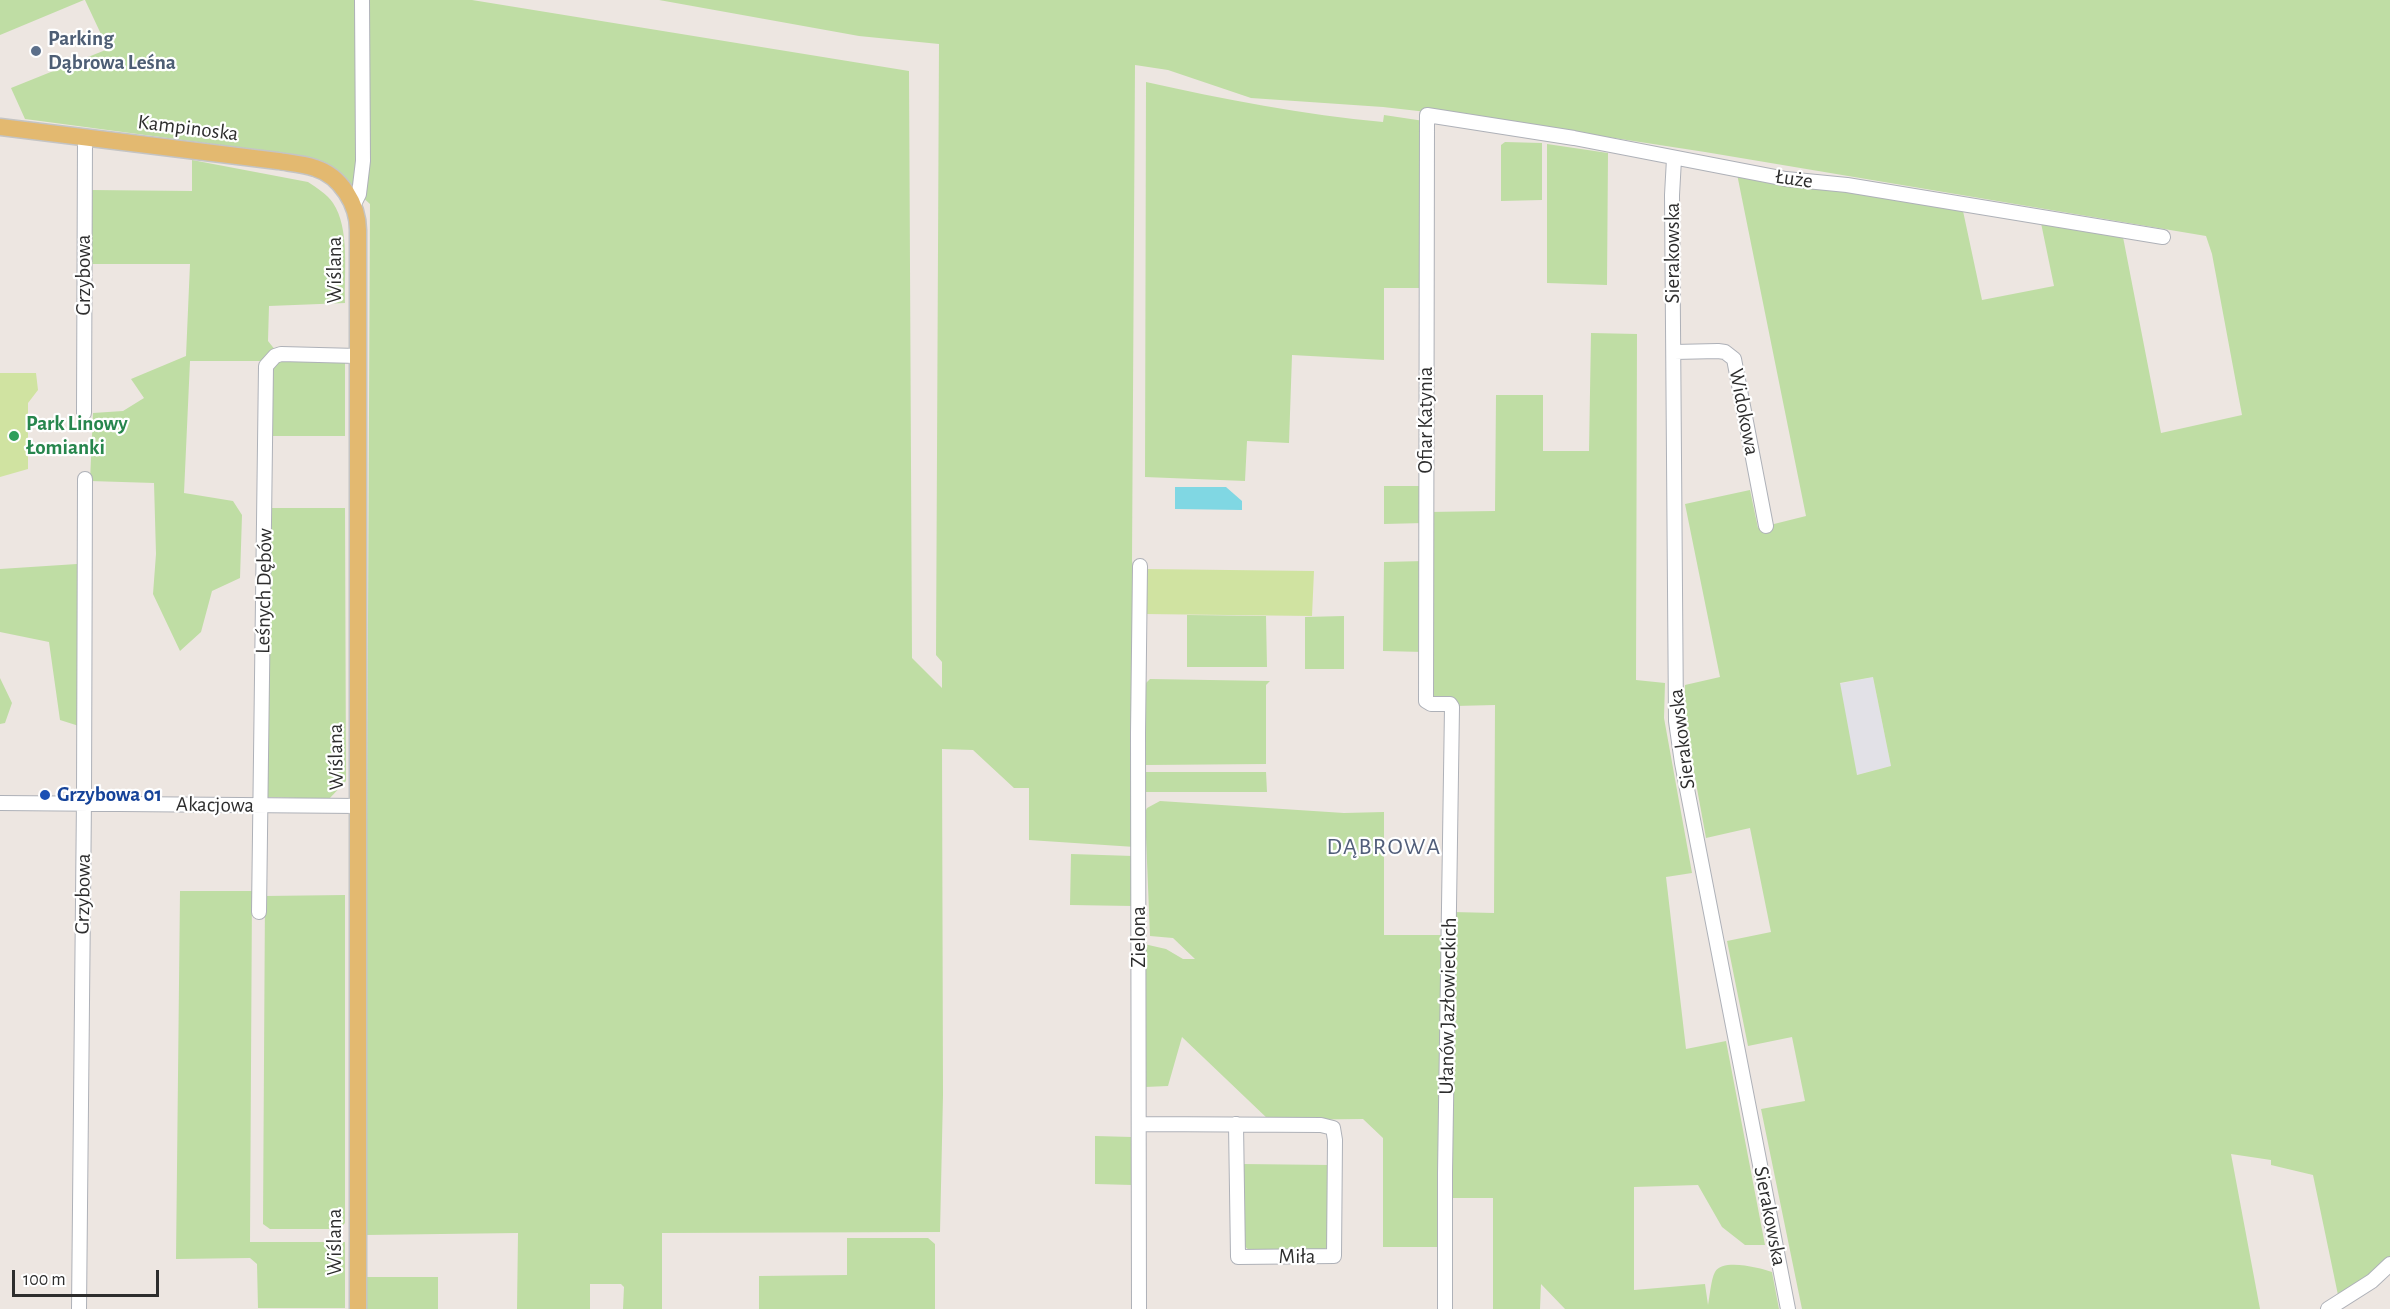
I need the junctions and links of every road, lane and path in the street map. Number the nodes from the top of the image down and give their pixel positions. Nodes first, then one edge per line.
1 (362, 0) edge
2 (1427, 115) joint
3 (0, 127) edge
4 (85, 138) junction
5 (1674, 159) junction
6 (354, 204) junction
7 (2163, 237) dead end
8 (1674, 352) junction
9 (357, 356) junction
10 (84, 413) dead end
11 (84, 479) dead end
12 (1766, 526) dead end
13 (1140, 566) dead end
14 (1449, 704) joint
15 (0, 803) edge
16 (84, 804) junction
17 (261, 806) junction
18 (359, 806) junction
19 (259, 912) dead end
20 (1139, 1124) junction
21 (1236, 1124) junction
22 (2390, 1264) edge
23 (79, 1309) edge
24 (358, 1309) edge
25 (1138, 1309) edge
26 (1445, 1309) edge
27 (1788, 1309) edge
28 (2328, 1309) edge

1 - 6 street
2 - 5 street, Łuże
2 - 14 street, Ofiar Katynia
3 - 4 main road, Kampinoska
4 - 6 main road, Kampinoska
4 - 10 street, Grzybowa
5 - 7 street, Łuże
5 - 8 street, Sierakowska
6 - 9 main road, Wiślana
8 - 12 street, Widokowa
8 - 27 street, Sierakowska
9 - 17 street, Leśnych Dębów
9 - 18 main road, Wiślana
11 - 16 street, Grzybowa
13 - 20 street, Zielona
14 - 26 street, Ułanów Jazłowieckich
15 - 16 street, Akacjowa
16 - 17 street, Akacjowa
16 - 23 street, Grzybowa
17 - 18 street, Akacjowa
17 - 19 street, Leśnych Dębów
18 - 24 main road, Wiślana
20 - 21 street, Miła
20 - 25 street, Zielona
21 - 21 street, Miła
22 - 28 street

